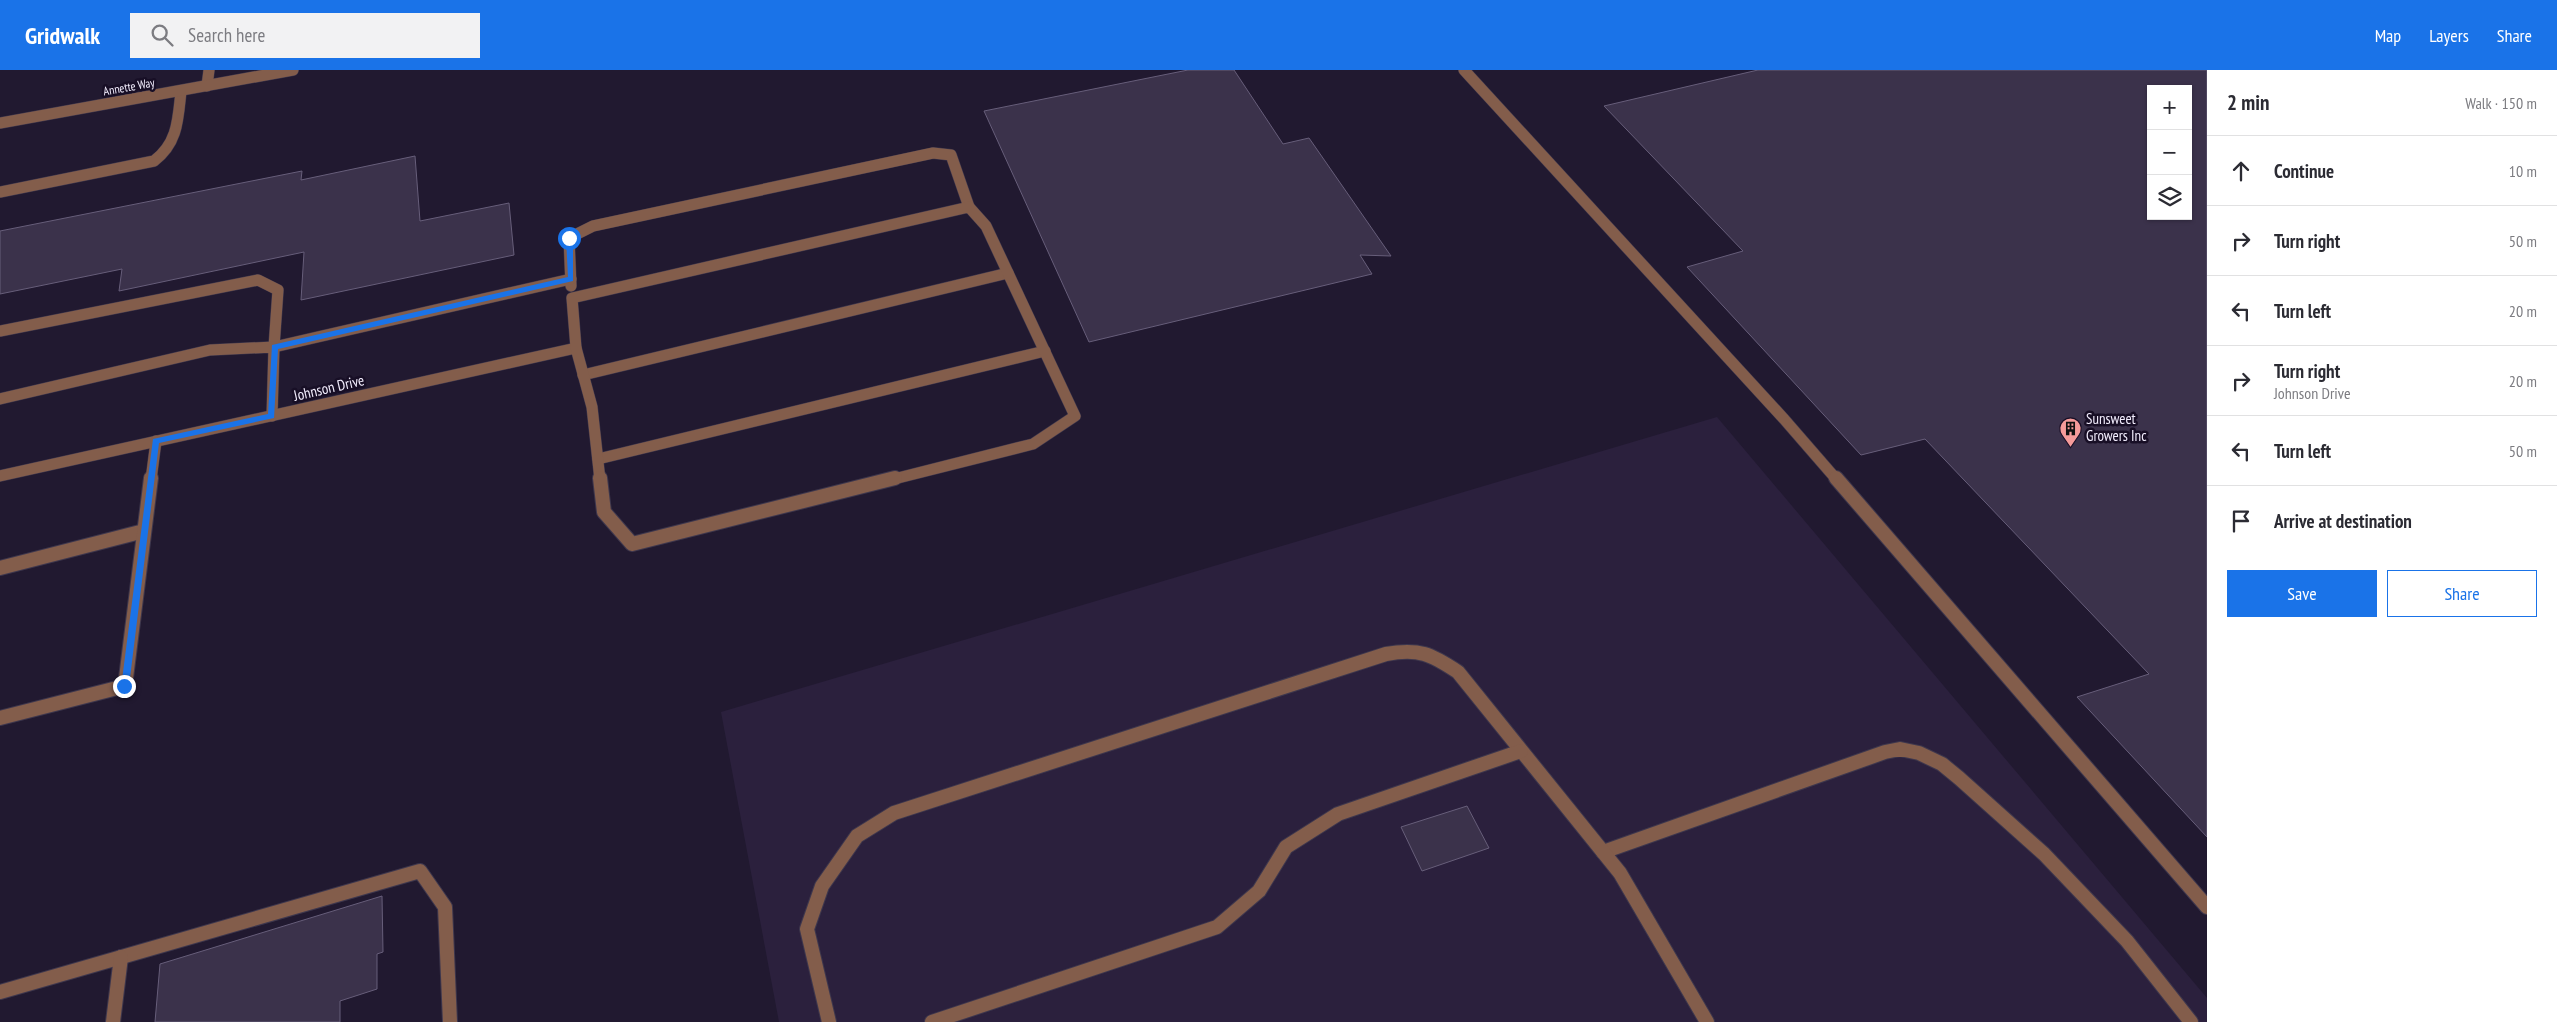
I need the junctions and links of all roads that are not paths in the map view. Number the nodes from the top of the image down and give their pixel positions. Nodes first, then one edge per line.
1 (209, 70) edge
2 (293, 70) edge
3 (1464, 70) edge
4 (207, 86) junction
5 (181, 90) junction
6 (0, 123) edge
7 (0, 192) edge
8 (969, 207) junction
9 (1008, 273) junction
10 (571, 279) junction
11 (572, 298) junction
12 (0, 330) edge
13 (274, 347) junction
14 (576, 348) junction
15 (1045, 351) junction
16 (583, 375) junction
17 (0, 399) edge
18 (272, 416) junction
19 (156, 441) junction
20 (598, 459) junction
21 (0, 476) edge
22 (144, 531) junction
23 (0, 568) edge
24 (0, 718) edge
25 (1521, 751) junction
26 (1602, 852) junction
27 (2207, 907) edge
28 (122, 957) junction
29 (0, 992) edge
30 (114, 1022) edge
31 (450, 1022) edge
32 (829, 1022) edge
33 (932, 1022) edge
34 (1707, 1022) edge
35 (2191, 1022) edge

1 - 4 street
2 - 4 street, Annette Way
3 - 27 street
4 - 5 street, Annette Way
5 - 6 street, Annette Way
5 - 7 street
8 - 9 street
8 - 10 street
8 - 11 street
9 - 15 street
9 - 16 street
10 - 11 street
10 - 13 street
11 - 14 street
12 - 13 street
13 - 17 street
13 - 18 street
14 - 16 street
14 - 18 street, Johnson Drive
15 - 20 street
15 - 20 street
16 - 20 street
18 - 19 street, Johnson Drive
19 - 21 street, Johnson Drive
19 - 22 street
22 - 23 street
22 - 24 street
25 - 26 street
25 - 32 street
25 - 33 street
26 - 34 street
26 - 35 street
28 - 29 street
28 - 30 street
28 - 31 street

